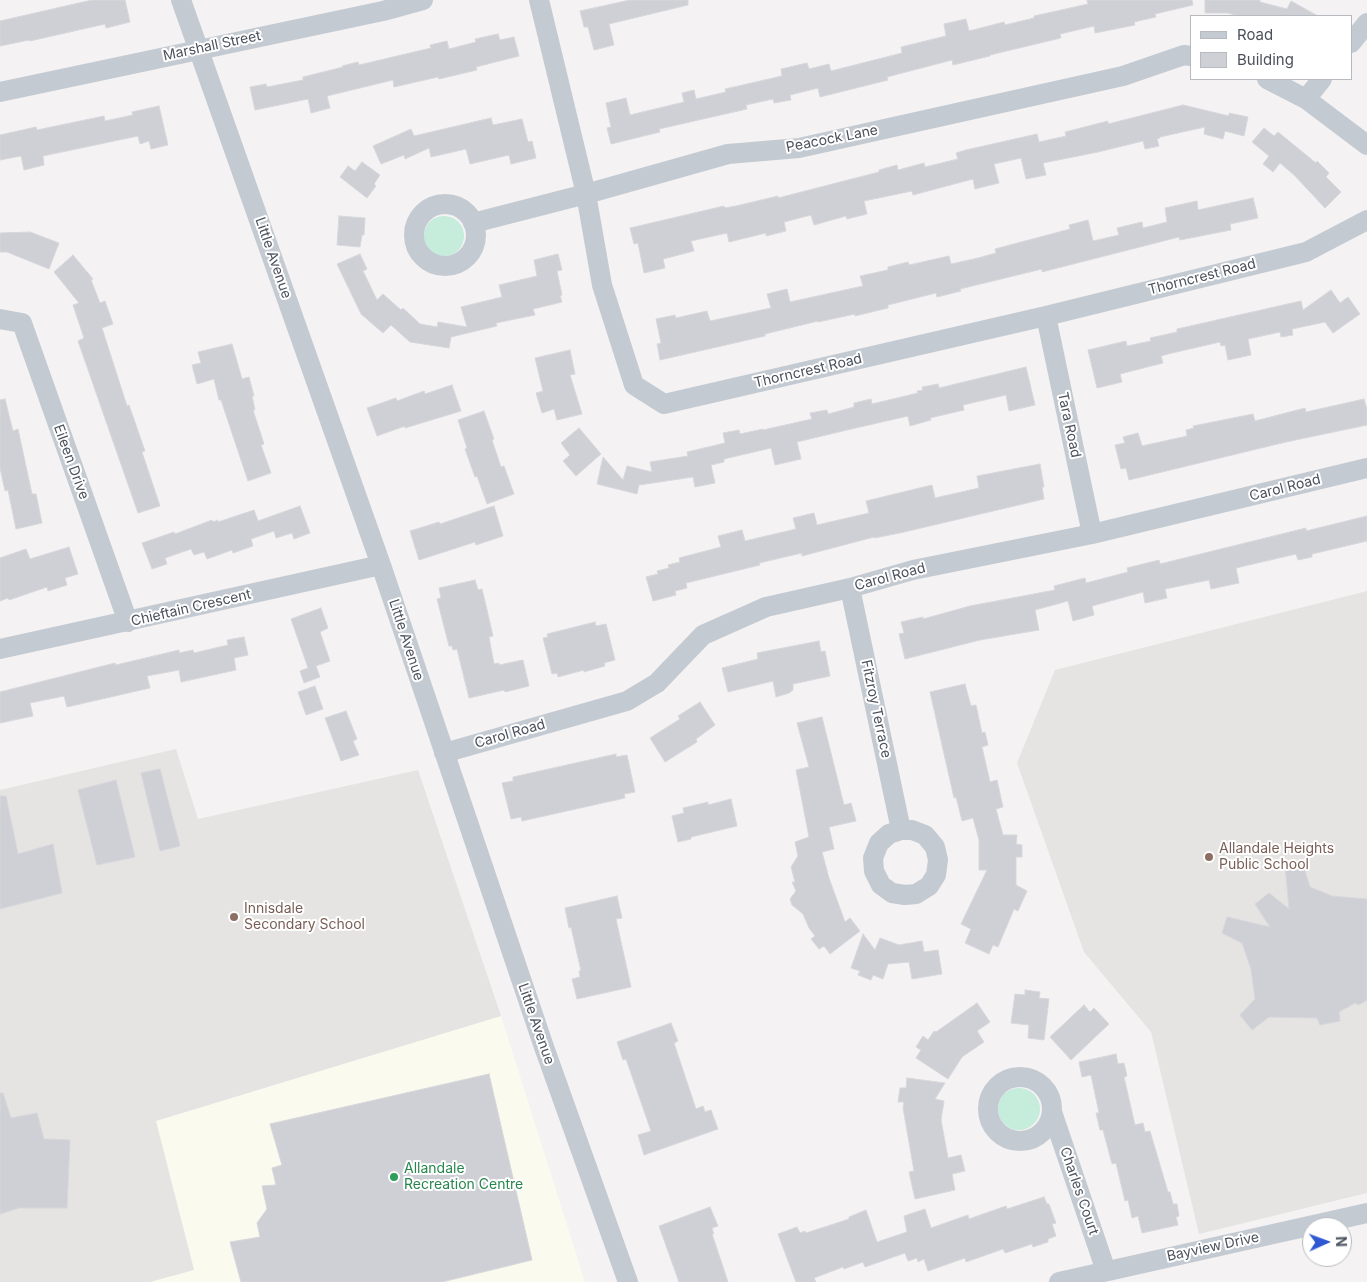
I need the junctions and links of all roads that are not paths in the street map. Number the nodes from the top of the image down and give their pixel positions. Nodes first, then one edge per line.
1 (181, 0) edge
2 (423, 0) edge
3 (539, 0) edge
4 (1367, 22) edge
5 (1352, 42) edge
6 (199, 49) junction
7 (1190, 56) edge
8 (1269, 80) edge
9 (1321, 80) edge
10 (0, 92) edge
11 (1306, 99) junction
12 (1367, 145) edge
13 (586, 194) junction
14 (1367, 220) edge
15 (473, 223) dead end
16 (1046, 316) junction
17 (0, 319) edge
18 (1367, 468) edge
19 (1092, 534) junction
20 (381, 565) junction
21 (850, 588) junction
22 (128, 622) junction
23 (0, 649) edge
24 (444, 754) junction
25 (901, 830) dead end
26 (1052, 1112) dead end
27 (1367, 1213) edge
28 (1106, 1271) junction
29 (628, 1282) edge
30 (1059, 1282) edge

1 - 6 street, Little Avenue
2 - 6 street, Marshall Street
3 - 13 street, Thorncrest Road
4 - 5 street
6 - 10 street, Marshall Street
6 - 20 street, Little Avenue
7 - 13 street, Peacock Lane
8 - 11 street
9 - 11 street
11 - 12 street
13 - 15 street, Peacock Lane
13 - 16 street, Thorncrest Road
14 - 16 street, Thorncrest Road
16 - 19 street, Tara Road
17 - 22 street, Eileen Drive
18 - 19 street, Carol Road
19 - 21 street, Carol Road
20 - 22 street, Chieftain Crescent
20 - 24 street, Little Avenue
21 - 24 street, Carol Road
21 - 25 street, Fitzroy Terrace
22 - 23 street, Chieftain Crescent
24 - 29 street, Little Avenue
26 - 28 street, Charles Court
27 - 28 street, Bayview Drive
28 - 30 street, Bayview Drive

